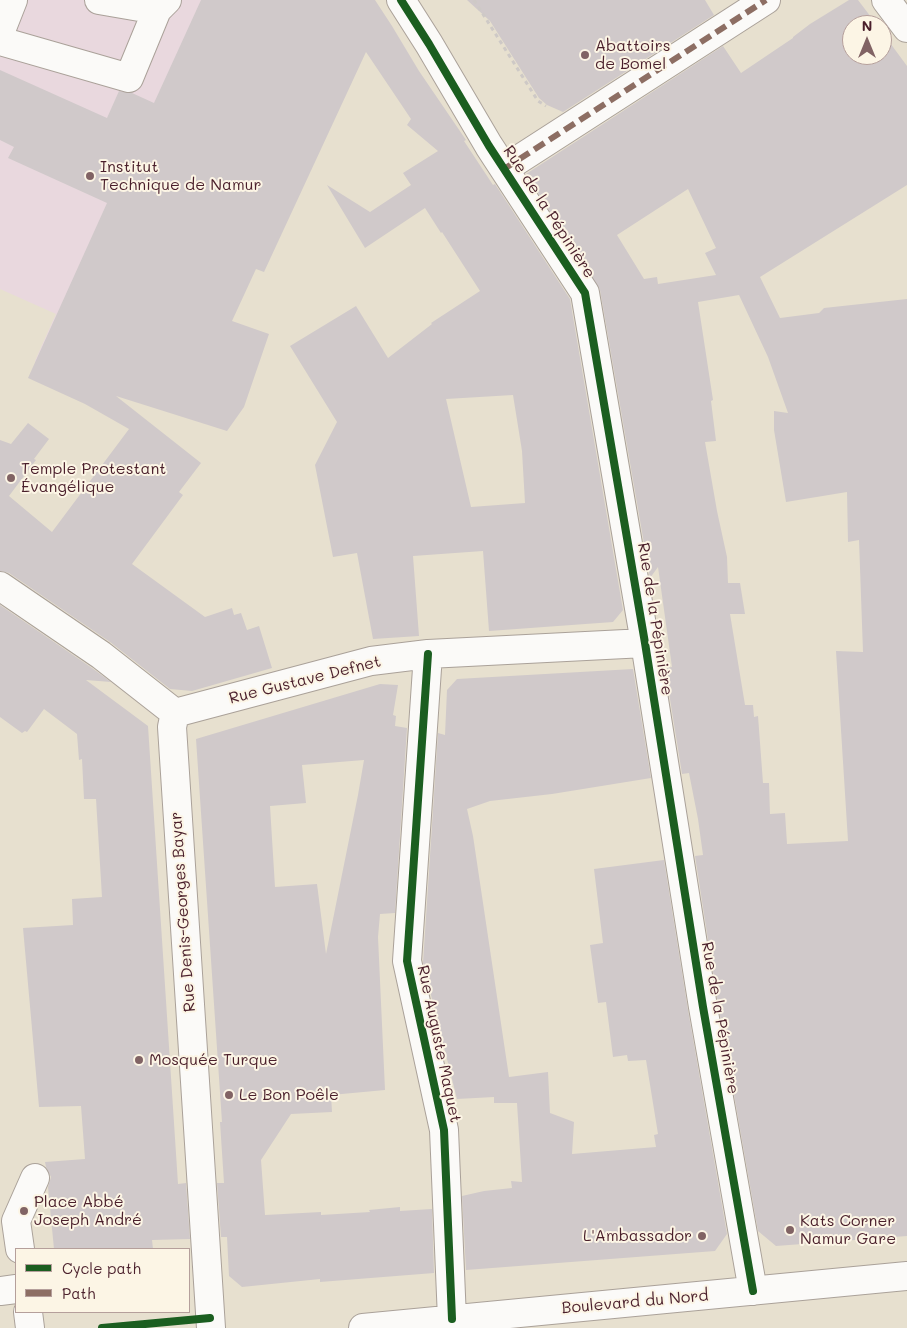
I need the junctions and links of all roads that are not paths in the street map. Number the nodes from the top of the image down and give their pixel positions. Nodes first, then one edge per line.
1 (13, 0) edge
2 (99, 0) edge
3 (401, 0) edge
4 (766, 0) edge
5 (886, 0) edge
6 (162, 5) edge
7 (907, 28) edge
8 (0, 33) edge
9 (0, 41) edge
10 (504, 169) junction
11 (0, 586) edge
12 (645, 644) junction
13 (428, 654) junction
14 (175, 713) junction
15 (35, 1178) dead end
16 (8, 1222) edge
17 (20, 1248) edge
18 (907, 1276) edge
19 (15, 1289) edge
20 (753, 1290) junction
21 (0, 1291) edge
22 (28, 1313) edge
23 (452, 1319) junction
24 (30, 1328) edge
25 (211, 1328) edge
26 (363, 1328) edge

1 - 8 street
2 - 6 street
3 - 10 street, Rue de la Pépinière
4 - 10 street
5 - 7 street
6 - 9 street
10 - 12 street, Rue de la Pépinière
11 - 14 street
12 - 13 street, Rue Gustave Defnet
12 - 20 street, Rue de la Pépinière
13 - 14 street, Rue Gustave Defnet
13 - 23 street, Rue Auguste Maquet
14 - 25 street, Rue Denis-Georges Bayar
15 - 16 street
16 - 17 street
18 - 20 street, Boulevard du Nord
19 - 21 street
20 - 23 street, Boulevard du Nord
22 - 24 street
23 - 26 street, Boulevard du Nord

